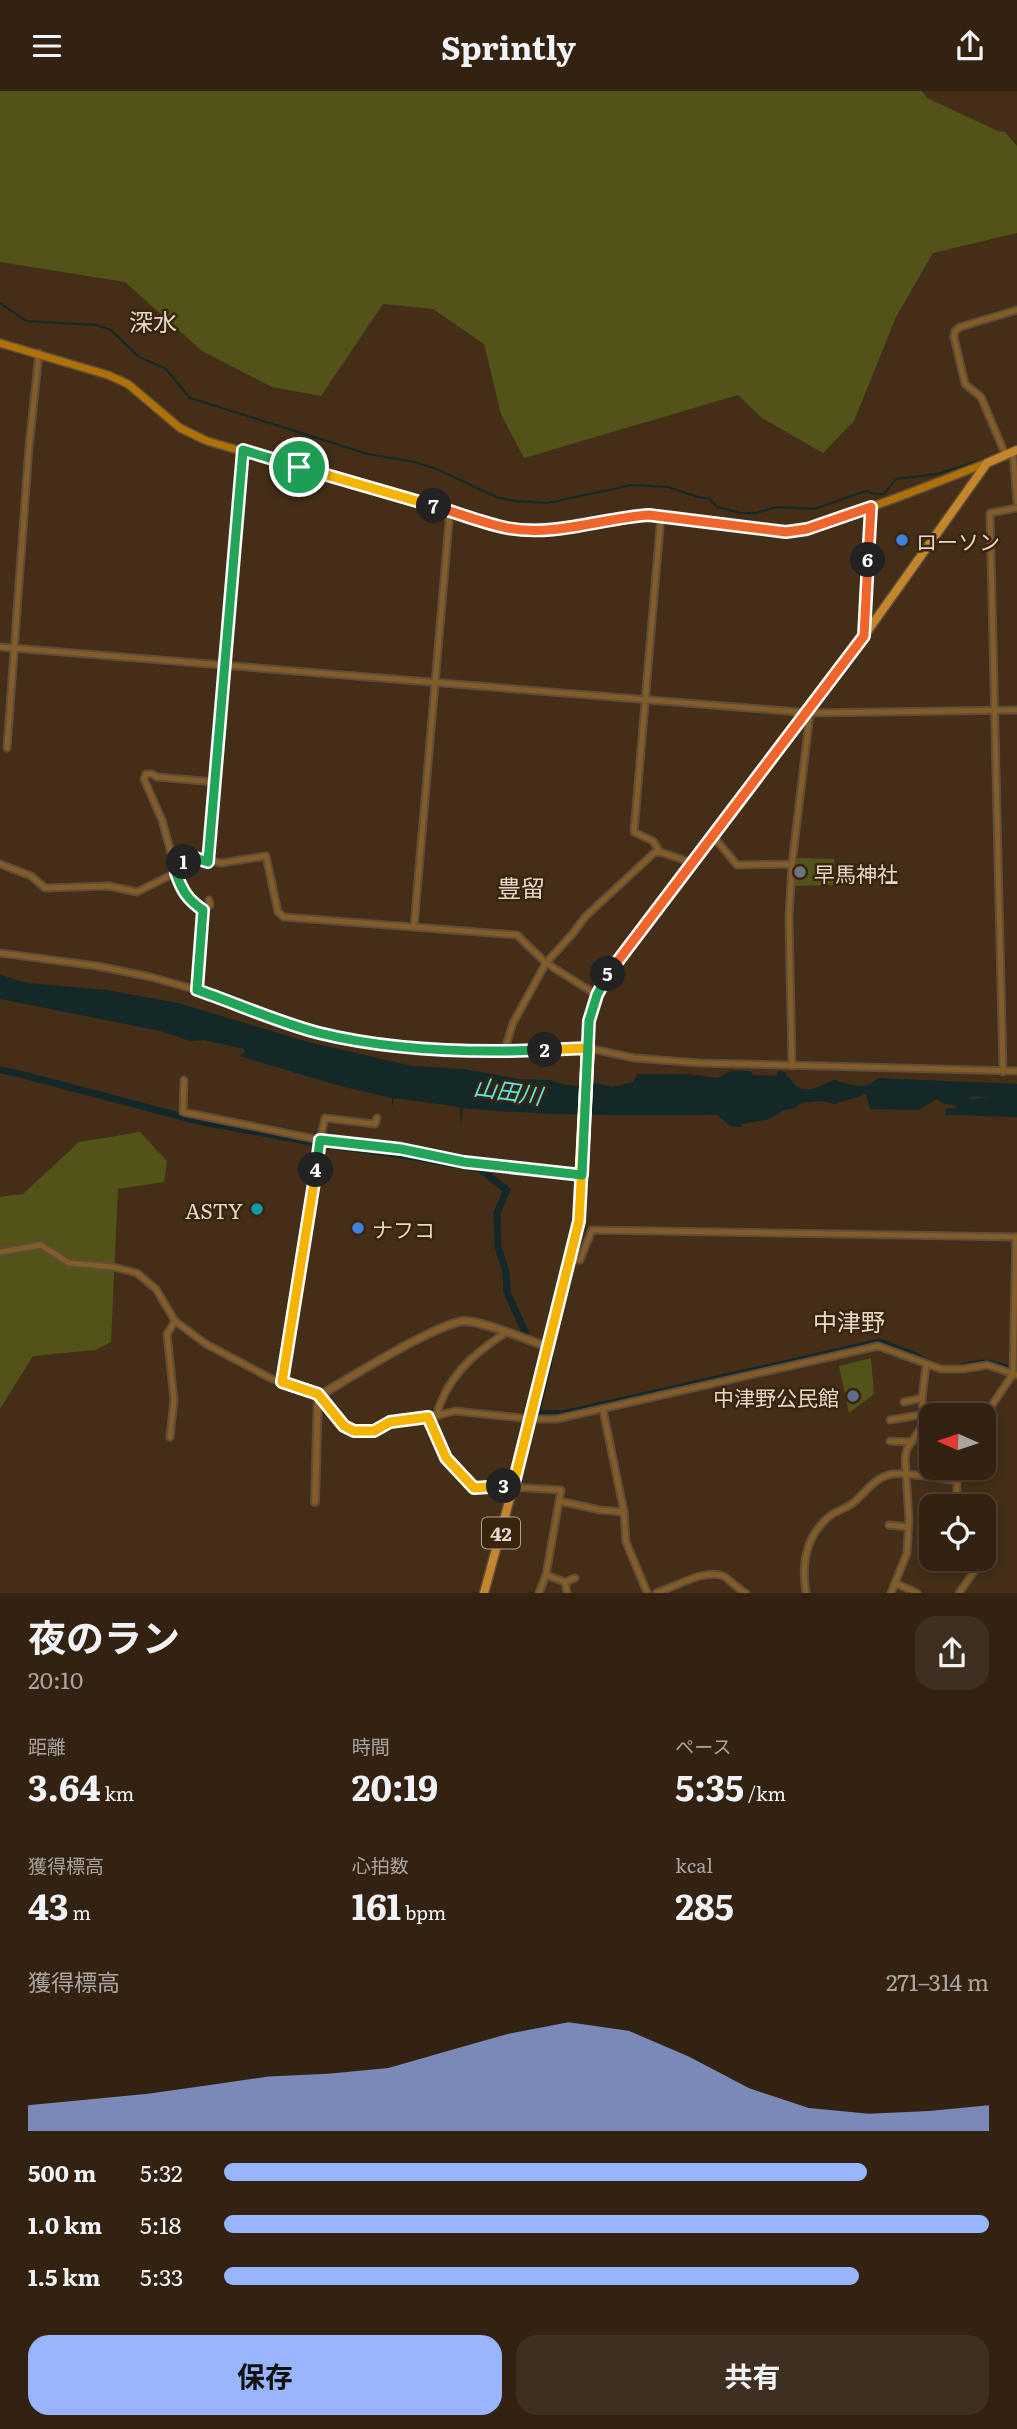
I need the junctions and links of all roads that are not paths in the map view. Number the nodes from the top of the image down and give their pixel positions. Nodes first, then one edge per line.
1 (1017, 310) edge
2 (0, 343) edge
3 (38, 353) junction
4 (243, 450) junction
5 (1012, 452) edge
6 (987, 463) junction
7 (1017, 502) edge
8 (871, 507) junction
9 (1017, 508) edge
10 (450, 510) junction
11 (661, 515) junction
12 (864, 636) junction
13 (0, 647) edge
14 (14, 648) junction
15 (225, 665) junction
16 (434, 682) junction
17 (646, 699) junction
18 (1017, 710) edge
19 (995, 711) junction
20 (808, 712) junction
21 (7, 748) dead end
22 (215, 782) junction
23 (712, 835) junction
24 (660, 852) junction
25 (208, 862) junction
26 (693, 863) junction
27 (0, 864) edge
28 (792, 865) junction
29 (176, 873) junction
30 (209, 900) dead end
31 (203, 910) junction
32 (414, 927) junction
33 (0, 953) edge
34 (546, 963) junction
35 (197, 990) junction
36 (597, 995) junction
37 (588, 1050) junction
38 (504, 1052) junction
39 (792, 1066) junction
40 (1017, 1071) edge
41 (1003, 1072) junction
42 (184, 1080) dead end
43 (377, 1118) dead end
44 (320, 1140) junction
45 (582, 1175) junction
46 (1016, 1237) edge
47 (0, 1251) edge
48 (571, 1260) junction
49 (175, 1321) junction
50 (505, 1333) junction
51 (548, 1347) junction
52 (926, 1365) junction
53 (1015, 1375) edge
54 (282, 1382) junction
55 (318, 1394) junction
56 (922, 1398) junction
57 (904, 1402) dead end
58 (923, 1403) edge
59 (994, 1403) edge
60 (603, 1410) junction
61 (919, 1415) edge
62 (436, 1416) junction
63 (428, 1417) junction
64 (531, 1419) junction
65 (890, 1420) dead end
66 (919, 1432) edge
67 (170, 1437) dead end
68 (890, 1441) dead end
69 (912, 1442) junction
70 (906, 1475) junction
71 (919, 1477) edge
72 (957, 1481) edge
73 (513, 1487) junction
74 (956, 1494) edge
75 (559, 1501) junction
76 (316, 1502) dead end
77 (624, 1512) junction
78 (889, 1525) dead end
79 (908, 1527) junction
80 (975, 1571) edge
81 (546, 1575) junction
82 (575, 1578) dead end
83 (565, 1582) junction
84 (895, 1583) junction
85 (650, 1592) edge
86 (484, 1593) edge
87 (538, 1593) edge
88 (567, 1593) edge
89 (746, 1593) edge
90 (806, 1593) edge
91 (891, 1593) edge
92 (917, 1593) edge
93 (959, 1593) edge

1 - 5 street
2 - 3 main road
3 - 4 main road
3 - 14 street
4 - 10 main road
4 - 15 street
5 - 6 main road
5 - 7 street
6 - 8 main road
6 - 12 main road, 42
8 - 11 main road
8 - 12 street
9 - 19 street
10 - 11 main road
10 - 16 street
11 - 17 street
12 - 20 main road, 42
13 - 14 street
14 - 15 street
14 - 21 street
15 - 16 street
15 - 22 street
16 - 17 street
16 - 32 street
17 - 20 street
17 - 24 street
18 - 19 street
19 - 20 street
19 - 41 street
20 - 23 main road, 42
20 - 28 street
22 - 25 street
22 - 29 street
23 - 26 main road, 42
23 - 28 street
24 - 26 street
24 - 34 street
25 - 29 street
25 - 32 street
26 - 36 main road, 42
27 - 29 street
28 - 39 street
29 - 31 street
30 - 31 street
31 - 35 street
32 - 34 street
33 - 35 street
34 - 36 street
34 - 38 street
35 - 38 street
36 - 37 main road, 42
37 - 38 street
37 - 39 street
37 - 45 main road, 42
39 - 41 street
40 - 41 street
42 - 44 street
43 - 44 street
44 - 45 street
44 - 54 street
45 - 48 main road, 42
46 - 48 street
46 - 53 street
47 - 49 street
48 - 51 main road, 42
49 - 54 street
49 - 67 street
50 - 51 street
50 - 55 street
50 - 62 street
51 - 64 main road, 42
52 - 53 street
52 - 56 street
52 - 60 street
53 - 59 street
54 - 55 street
55 - 63 street
55 - 76 street
56 - 57 street
56 - 58 street
60 - 64 street
60 - 77 street
61 - 65 street
62 - 63 street
62 - 64 street
63 - 73 street
64 - 73 main road, 42
66 - 69 street
68 - 69 street
69 - 70 street
70 - 71 street
70 - 79 street
70 - 90 street
72 - 74 street
73 - 75 street
73 - 86 main road, 42
75 - 77 street
75 - 81 street
77 - 85 street
78 - 79 street
79 - 84 street
80 - 93 street
81 - 83 street
81 - 87 street
82 - 83 street
83 - 88 street
84 - 91 street
84 - 92 street
85 - 89 street

